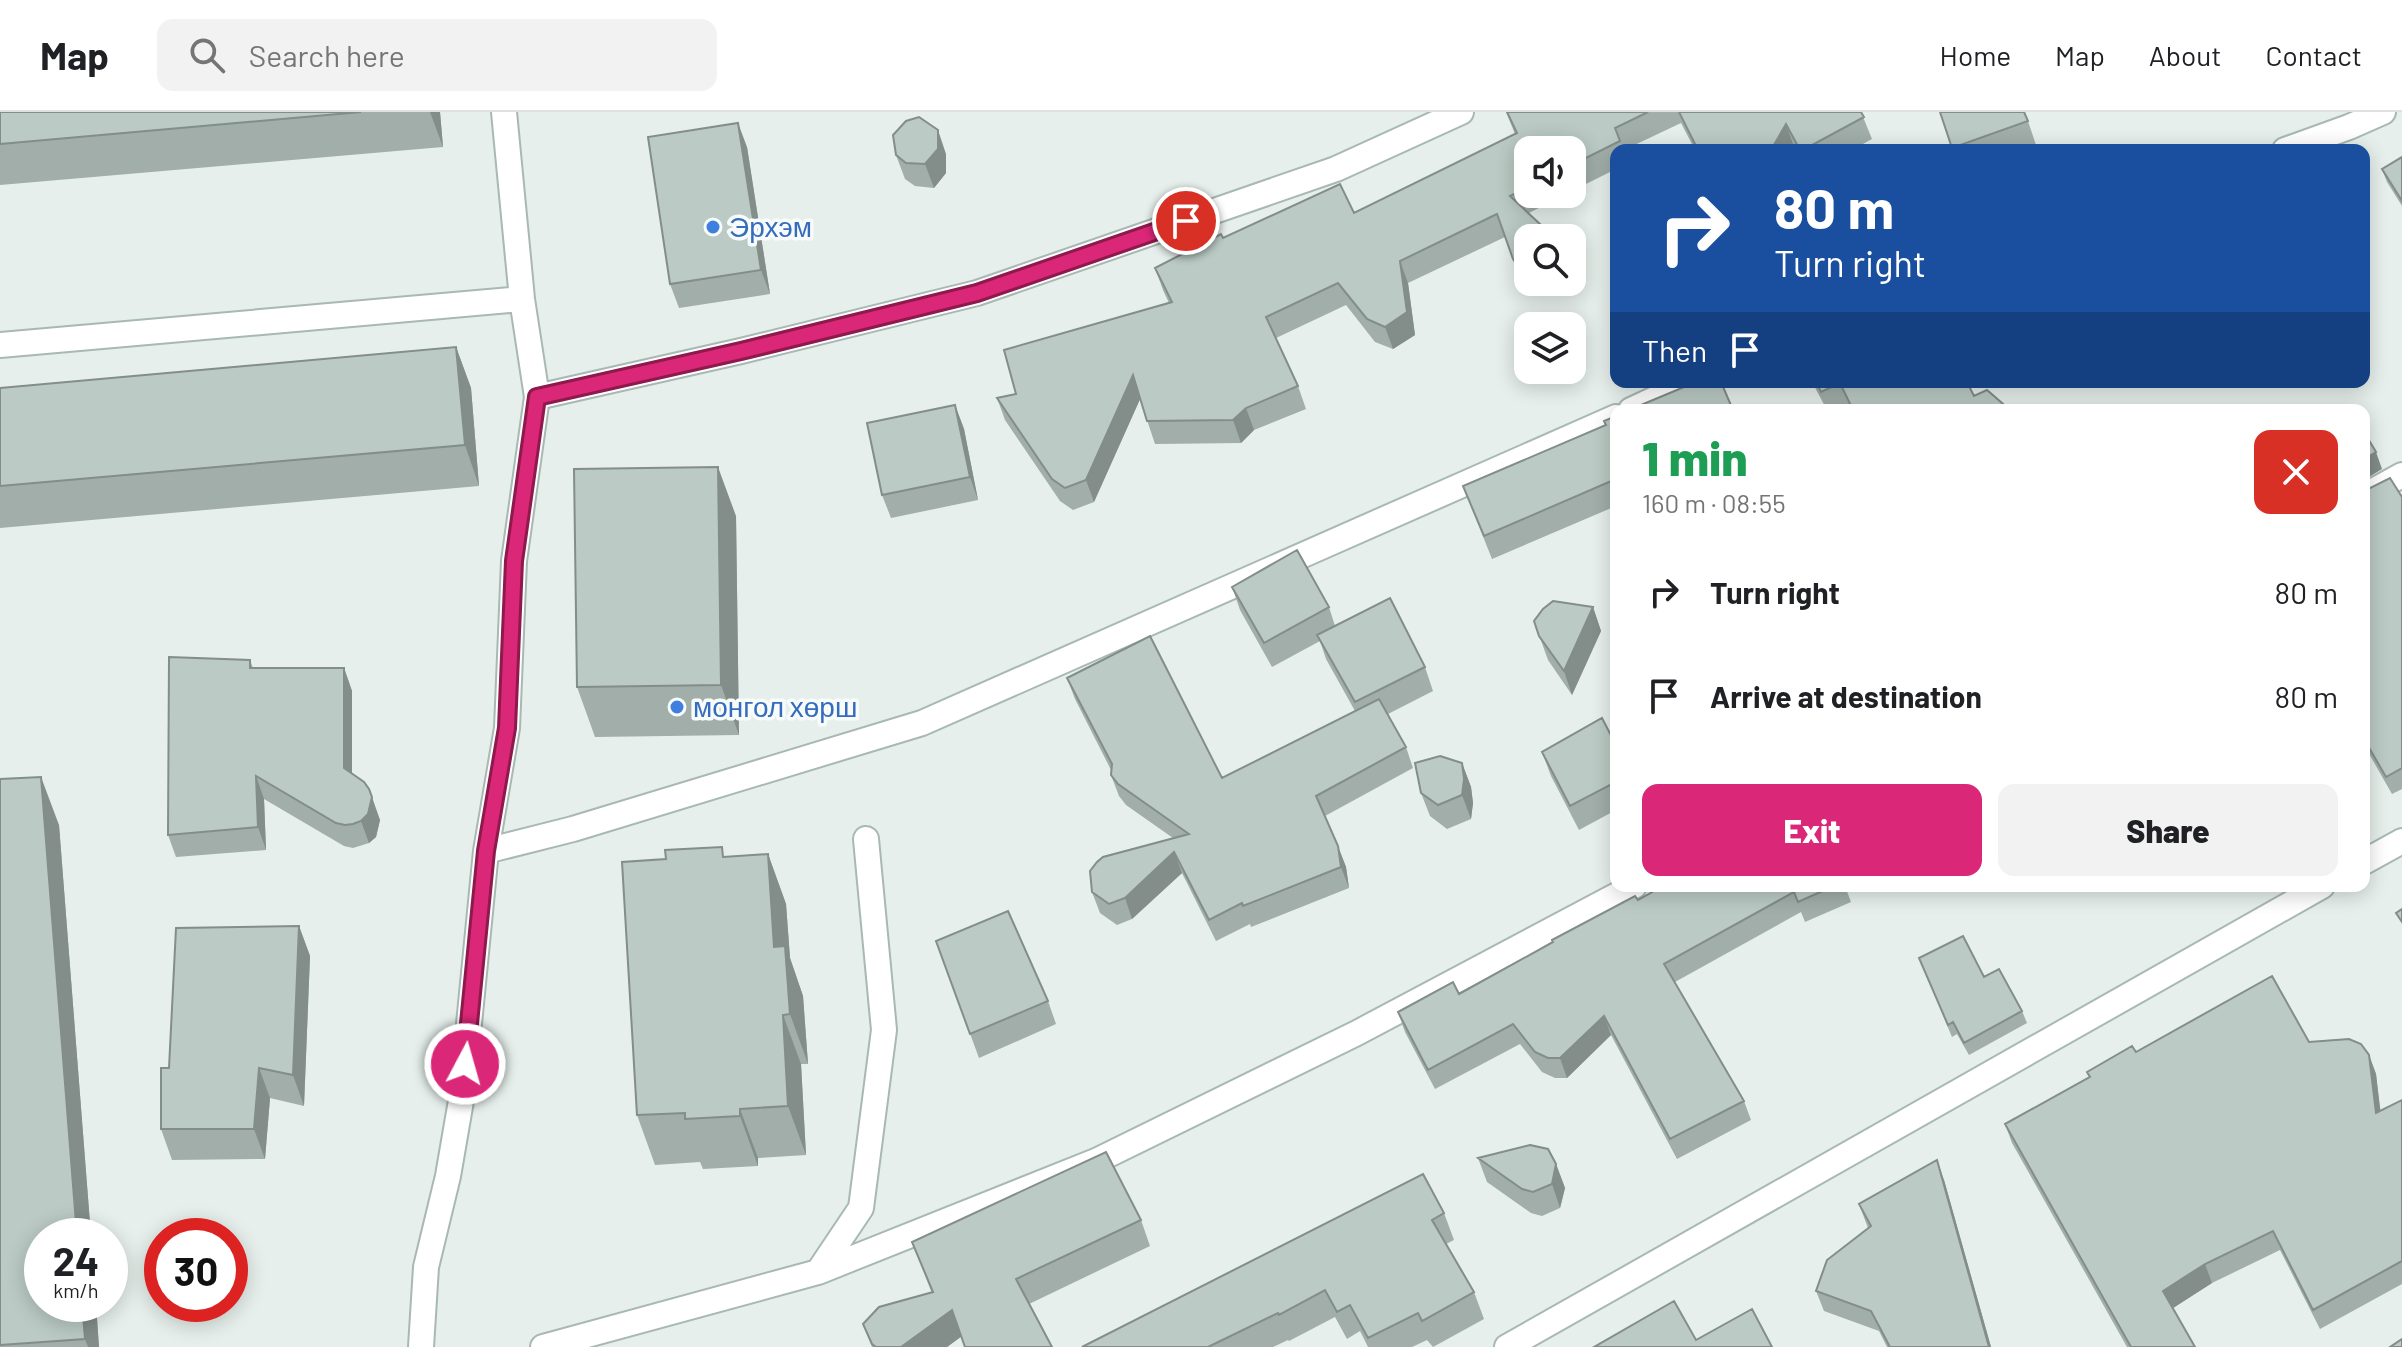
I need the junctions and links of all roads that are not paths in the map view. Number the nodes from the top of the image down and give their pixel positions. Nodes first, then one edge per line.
1 (504, 112) edge
2 (1461, 112) edge
3 (2383, 112) edge
4 (2302, 144) edge
5 (522, 299) junction
6 (0, 345) edge
7 (1678, 388) edge
8 (537, 397) junction
9 (1644, 404) edge
10 (1610, 420) edge
11 (2402, 475) edge
12 (2370, 493) edge
13 (866, 839) dead end
14 (2402, 841) edge
15 (486, 851) junction
16 (2370, 859) edge
17 (1623, 892) edge
18 (2311, 892) edge
19 (818, 1272) junction
20 (421, 1347) edge
21 (543, 1347) edge
22 (1507, 1347) edge

1 - 5 street
2 - 8 street
3 - 4 street
5 - 6 street
5 - 8 street
7 - 9 street
8 - 15 street
10 - 15 street
11 - 12 street
13 - 19 street
14 - 16 street
15 - 20 street
17 - 19 street
18 - 22 street
19 - 21 street

